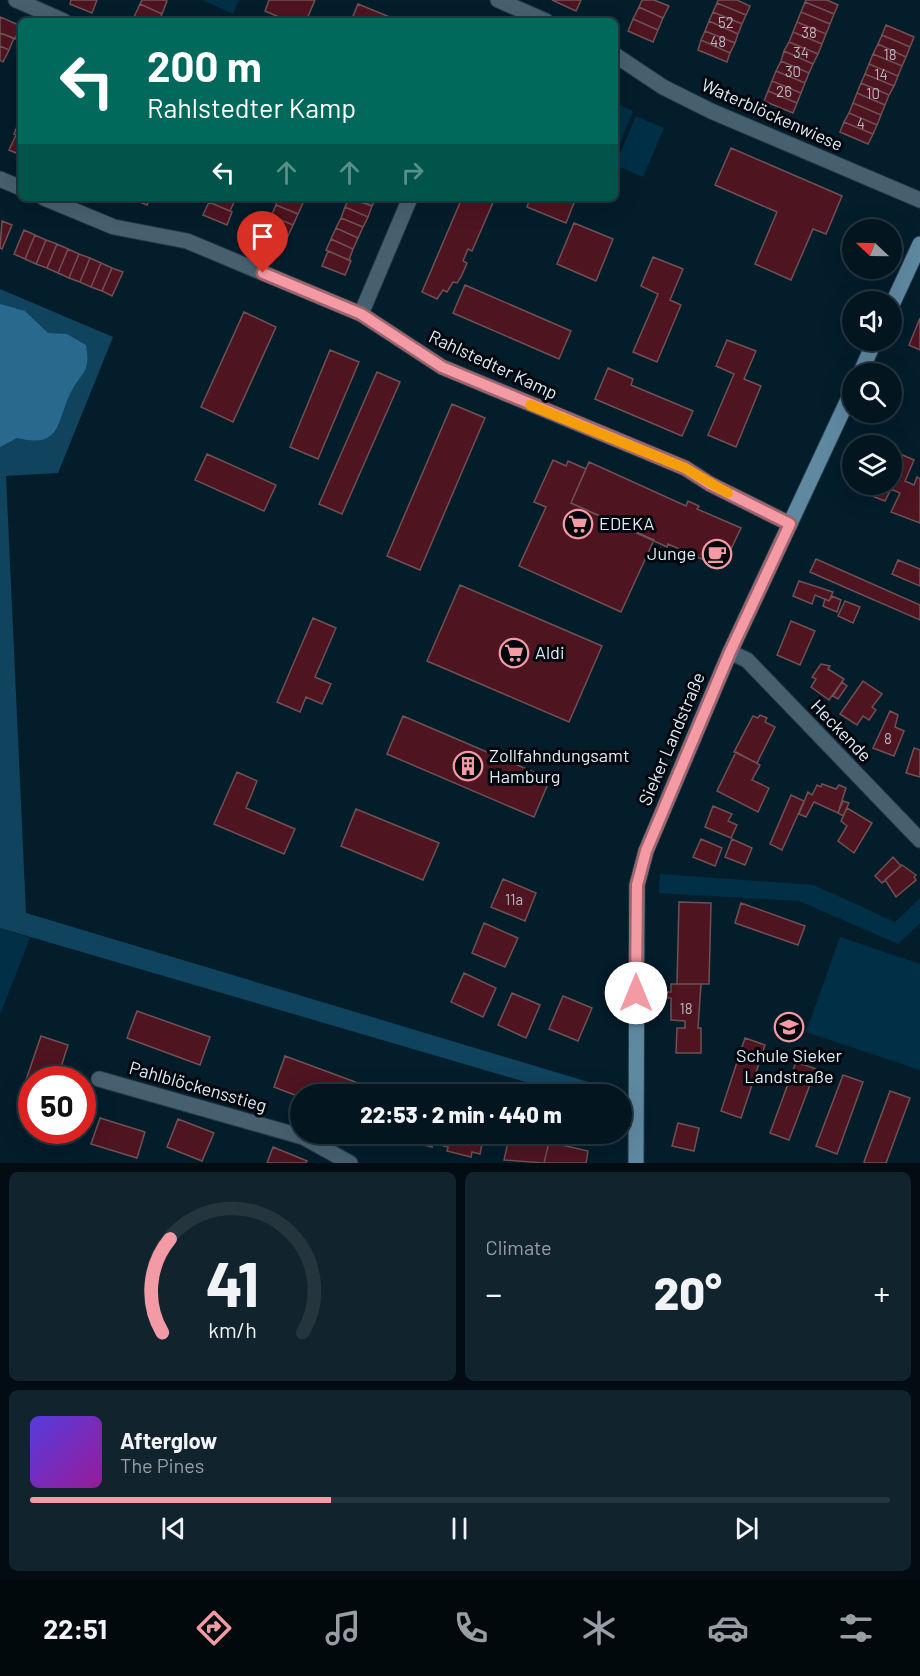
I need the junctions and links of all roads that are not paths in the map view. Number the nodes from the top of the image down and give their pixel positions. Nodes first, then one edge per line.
1 (16, 0) edge
2 (498, 0) edge
3 (525, 5) edge
4 (57, 18) edge
5 (542, 18) edge
6 (618, 57) edge
7 (0, 179) edge
8 (18, 187) edge
9 (920, 200) edge
10 (52, 201) edge
11 (409, 201) edge
12 (920, 244) edge
13 (898, 291) edge
14 (361, 314) junction
15 (842, 412) edge
16 (790, 524) junction
17 (730, 652) junction
18 (920, 840) edge
19 (99, 1079) dead end
20 (350, 1163) edge
21 (636, 1163) edge

1 - 4 street
2 - 3 street
3 - 5 street
6 - 9 street, Waterblöckenwiese
7 - 8 street
10 - 14 street, Rahlstedter Kamp
11 - 14 street
12 - 13 main road
14 - 16 street, Rahlstedter Kamp
15 - 16 main road, Sieker Landstraße
16 - 17 main road, Sieker Landstraße
17 - 18 street, Heckende
17 - 21 main road, Sieker Landstraße
19 - 20 street, Pahlblöckensstieg

